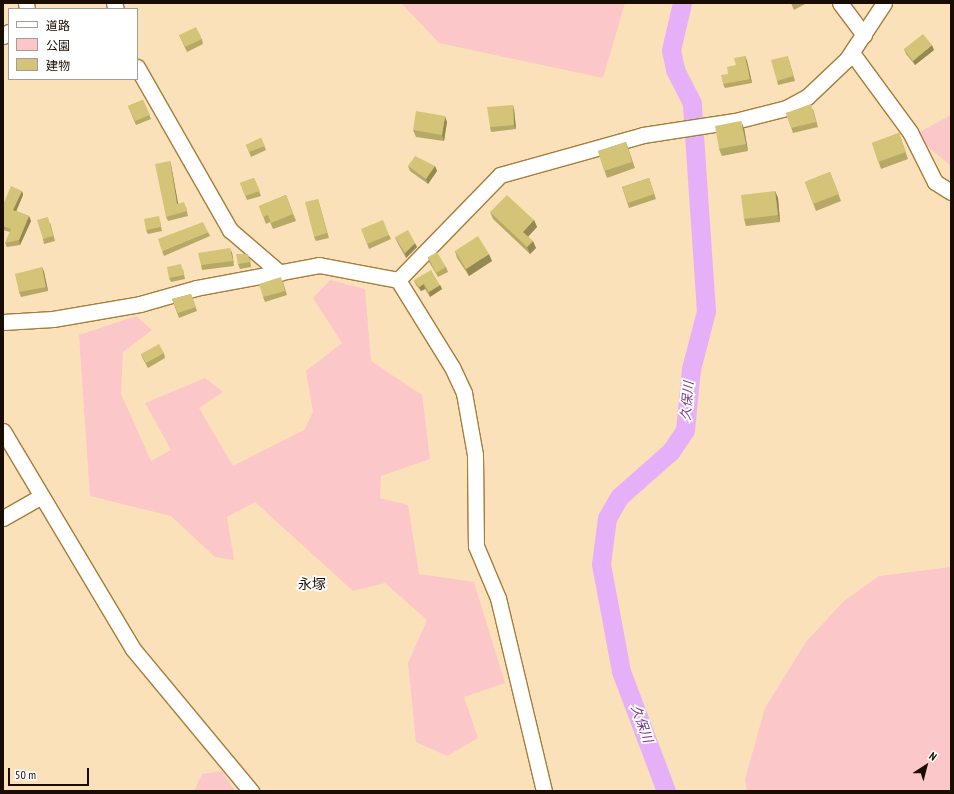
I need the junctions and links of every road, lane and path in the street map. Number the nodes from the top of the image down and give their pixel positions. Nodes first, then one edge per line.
1 (840, 3) edge
2 (884, 3) edge
3 (864, 35) junction
4 (852, 53) junction
5 (138, 69) edge
6 (951, 192) edge
7 (280, 273) junction
8 (398, 280) junction
9 (3, 322) edge
10 (3, 431) edge
11 (40, 496) junction
12 (3, 518) edge
13 (251, 791) edge
14 (544, 791) edge

1 - 3 street
2 - 3 street
3 - 4 street
4 - 6 street
4 - 8 street
5 - 7 street
7 - 8 street
7 - 9 street
8 - 14 street
10 - 11 street
11 - 12 street
11 - 13 street

